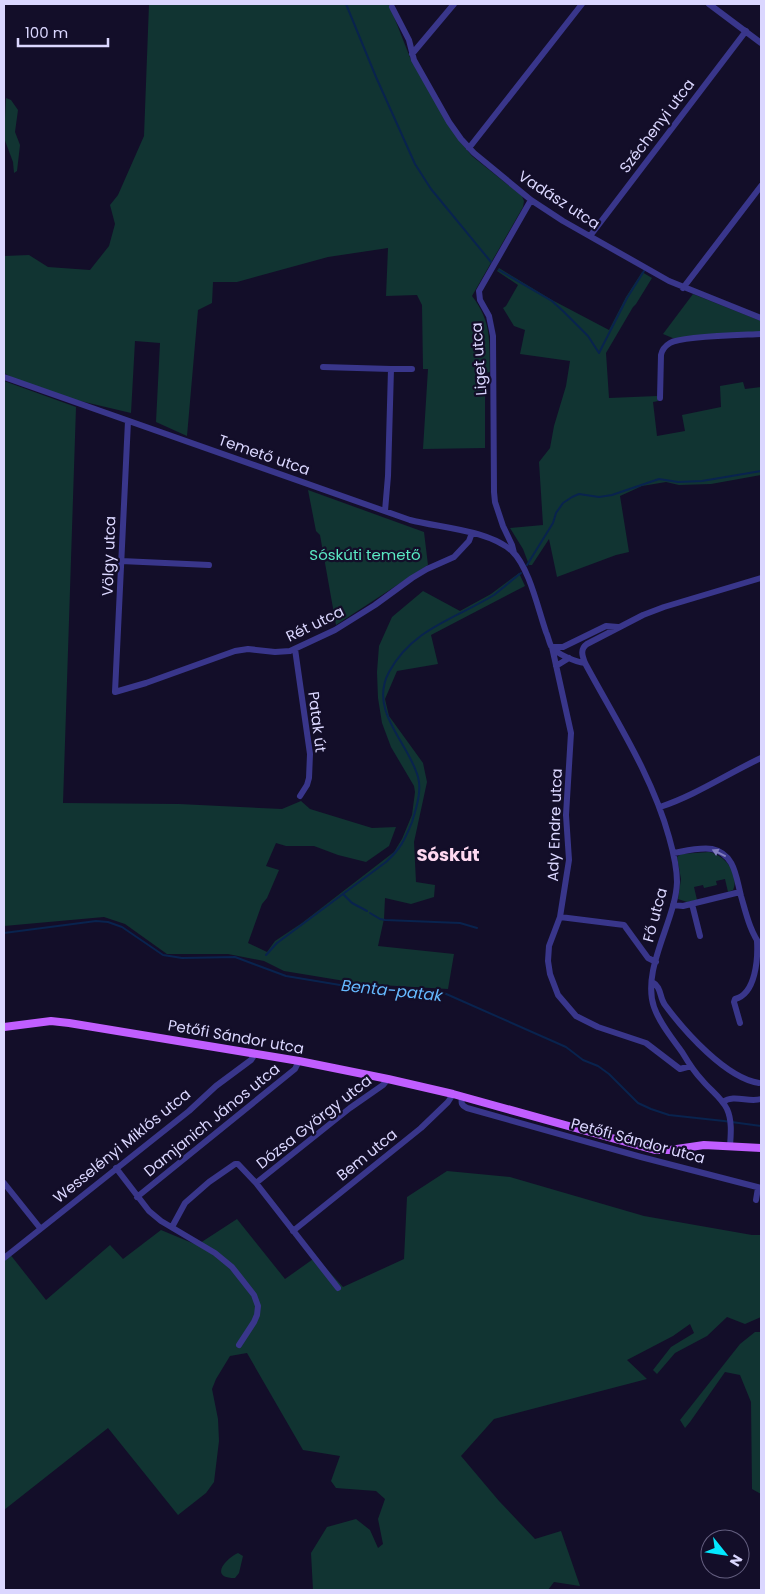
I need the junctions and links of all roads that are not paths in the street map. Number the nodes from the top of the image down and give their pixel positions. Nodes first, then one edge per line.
1 (454, 4) edge
2 (582, 4) edge
3 (709, 4) edge
4 (392, 7) dead end
5 (746, 31) junction
6 (761, 43) edge
7 (412, 54) junction
8 (469, 148) junction
9 (761, 186) edge
10 (531, 200) junction
11 (590, 236) junction
12 (683, 288) junction
13 (761, 318) edge
14 (761, 334) edge
15 (323, 367) dead end
16 (412, 369) dead end
17 (391, 370) junction
18 (4, 377) edge
19 (660, 398) dead end
20 (128, 421) junction
21 (385, 511) junction
22 (505, 532) junction
23 (472, 533) junction
24 (497, 541) junction
25 (515, 554) junction
26 (121, 561) junction
27 (208, 565) dead end
28 (761, 578) edge
29 (619, 627) junction
30 (552, 647) junction
31 (295, 649) junction
32 (569, 658) junction
33 (585, 663) junction
34 (556, 666) junction
35 (115, 692) joint
36 (761, 758) edge
37 (300, 796) dead end
38 (660, 807) junction
39 (674, 853) junction
40 (740, 892) junction
41 (692, 904) junction
42 (673, 905) junction
43 (560, 917) junction
44 (700, 936) dead end
45 (759, 944) edge
46 (759, 953) edge
47 (656, 962) junction
48 (652, 982) junction
49 (740, 1023) dead end
50 (4, 1027) edge
51 (255, 1054) junction
52 (299, 1061) junction
53 (691, 1066) junction
54 (388, 1079) junction
55 (759, 1083) dead end
56 (453, 1094) junction
57 (462, 1097) junction
58 (761, 1099) edge
59 (725, 1105) junction
60 (730, 1146) junction
61 (761, 1148) edge
62 (116, 1168) junction
63 (4, 1183) edge
64 (256, 1184) junction
65 (759, 1188) edge
66 (137, 1197) junction
67 (756, 1200) dead end
68 (172, 1227) junction
69 (40, 1228) junction
70 (293, 1231) junction
71 (4, 1258) edge
72 (338, 1288) dead end
73 (239, 1345) dead end

1 - 7 street
2 - 8 street
3 - 5 street
4 - 7 street, Vadász utca
5 - 6 street
5 - 11 street, Széchenyi utca
7 - 8 street, Vadász utca
8 - 10 street, Vadász utca
9 - 12 street
10 - 11 street, Vadász utca
10 - 22 street, Liget utca
11 - 12 street, Vadász utca
12 - 13 street, Vadász utca
14 - 19 street
15 - 17 street
16 - 17 street
17 - 21 street
18 - 20 street, Temető utca
20 - 21 street, Temető utca
20 - 26 street, Völgy utca
21 - 23 street, Temető utca
22 - 24 street
22 - 25 street, Liget utca
23 - 24 street, Temető utca
23 - 31 street, Rét utca
24 - 25 street, Temető utca
25 - 30 street, Liget utca
26 - 27 street
26 - 35 street, Völgy utca
28 - 29 street
29 - 30 street
29 - 33 street
30 - 32 street
30 - 34 street, Ady Endre utca
31 - 35 street, Rét utca
31 - 37 street, Patak út
32 - 33 street
32 - 34 street
33 - 38 street, Fő utca
34 - 43 street, Ady Endre utca
36 - 38 street
38 - 39 street, Fő utca
40 -> 39 street
39 - 42 street, Fő utca
40 - 41 street
40 - 45 street
41 - 42 street
41 - 44 street
42 - 47 street, Fő utca
43 - 47 street
43 - 53 street, Ady Endre utca
45 - 46 street
46 - 49 street
47 - 48 street, Fő utca
48 - 53 street, Fő utca
48 - 55 street
50 - 51 main road, Petőfi Sándor utca
51 - 52 main road, Petőfi Sándor utca
51 - 62 street, Wesselényi Miklós utca
52 - 54 main road, Petőfi Sándor utca
52 - 66 street, Damjanich János utca
53 - 59 street, Fő utca
54 - 56 main road, Petőfi Sándor utca
54 - 64 street, Dózsa György utca
56 - 57 main road, Petőfi Sándor utca
56 - 70 street, Bem utca
57 - 60 main road, Petőfi Sándor utca
57 - 65 street, Petőfi Sándor utca
58 - 59 street
59 - 60 street
60 - 61 main road, Petőfi Sándor utca
62 - 66 street
62 - 69 street, Wesselényi Miklós utca
63 - 69 street
64 - 68 street
64 - 70 street
65 - 67 street
66 - 68 street
68 - 73 street
69 - 71 street, Wesselényi Miklós utca
70 - 72 street

